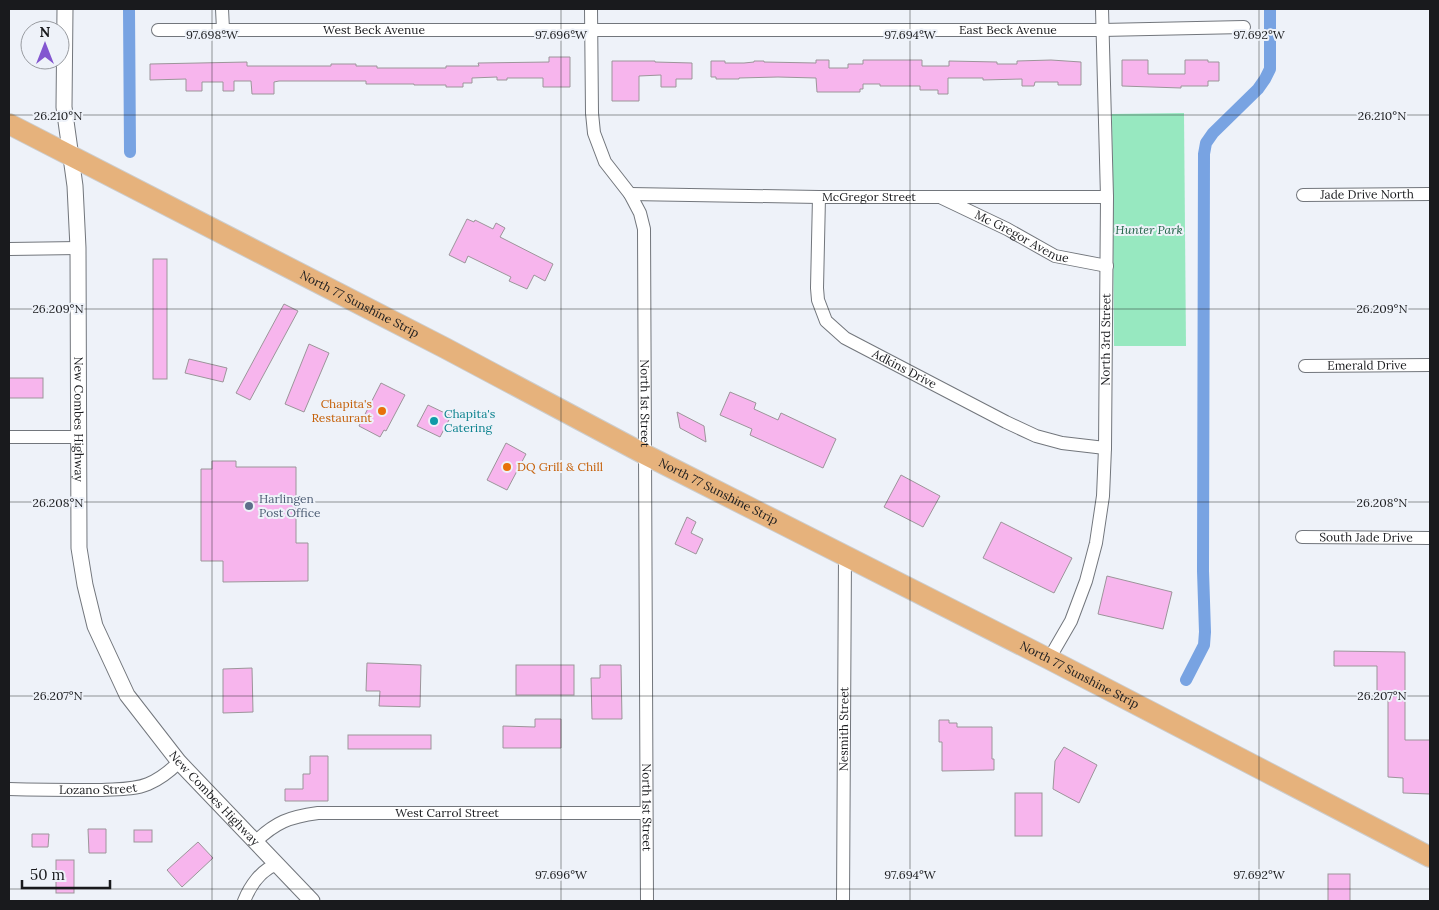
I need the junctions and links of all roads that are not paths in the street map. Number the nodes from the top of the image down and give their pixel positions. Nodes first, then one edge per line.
1 (65, 9) edge
2 (222, 9) edge
3 (591, 9) edge
4 (1102, 9) edge
5 (1244, 28) dead end
6 (223, 29) junction
7 (158, 30) dead end
8 (592, 30) junction
9 (1102, 30) junction
10 (9, 124) edge
11 (70, 155) junction
12 (630, 194) junction
13 (1430, 194) edge
14 (1303, 195) dead end
15 (819, 197) junction
16 (940, 197) junction
17 (1107, 197) junction
18 (78, 248) junction
19 (9, 249) edge
20 (1107, 266) junction
21 (1430, 365) edge
22 (1305, 366) dead end
23 (9, 437) edge
24 (79, 437) junction
25 (1105, 448) junction
26 (646, 455) junction
27 (1302, 537) dead end
28 (1430, 538) edge
29 (845, 556) junction
30 (1049, 659) junction
31 (179, 762) junction
32 (9, 789) edge
33 (646, 813) junction
34 (255, 842) junction
35 (1430, 857) edge
36 (276, 864) junction
37 (244, 901) edge
38 (312, 901) edge
39 (647, 901) edge
40 (843, 901) edge

1 - 11 street, New Combes Highway
2 - 6 street
3 - 8 street, North 1st Street
4 - 9 street, North 3rd Street
5 - 9 street, East Beck Avenue
6 - 7 street, West Beck Avenue
6 - 8 street, West Beck Avenue
8 - 9 street, East Beck Avenue
8 - 12 street, North 1st Street
9 - 17 street, North 3rd Street
10 - 11 main road, North 77 Sunshine Strip
11 - 18 street, New Combes Highway
11 - 26 main road, North 77 Sunshine Strip
12 - 15 street, McGregor Street
12 - 26 street, North 1st Street
13 - 14 street, Jade Drive North
15 - 16 street, McGregor Street
15 - 25 street, Adkins Drive
16 - 17 street, McGregor Street
16 - 20 street, Mc Gregor Avenue
17 - 20 street, North 3rd Street
18 - 19 street
18 - 24 street, New Combes Highway
20 - 25 street, North 3rd Street
21 - 22 street, Emerald Drive
23 - 24 street
24 - 31 street, New Combes Highway
25 - 30 street, North 3rd Street
26 - 29 main road, North 77 Sunshine Strip
26 - 33 street, North 1st Street
27 - 28 street, South Jade Drive
29 - 30 main road, North 77 Sunshine Strip
29 - 40 street, Nesmith Street
30 - 35 main road, North 77 Sunshine Strip
31 - 32 street, Lozano Street
31 - 34 street, New Combes Highway
33 - 34 street, West Carrol Street
33 - 39 street, North 1st Street
34 - 36 street, New Combes Highway
36 - 37 street
36 - 38 street, New Combes Highway

